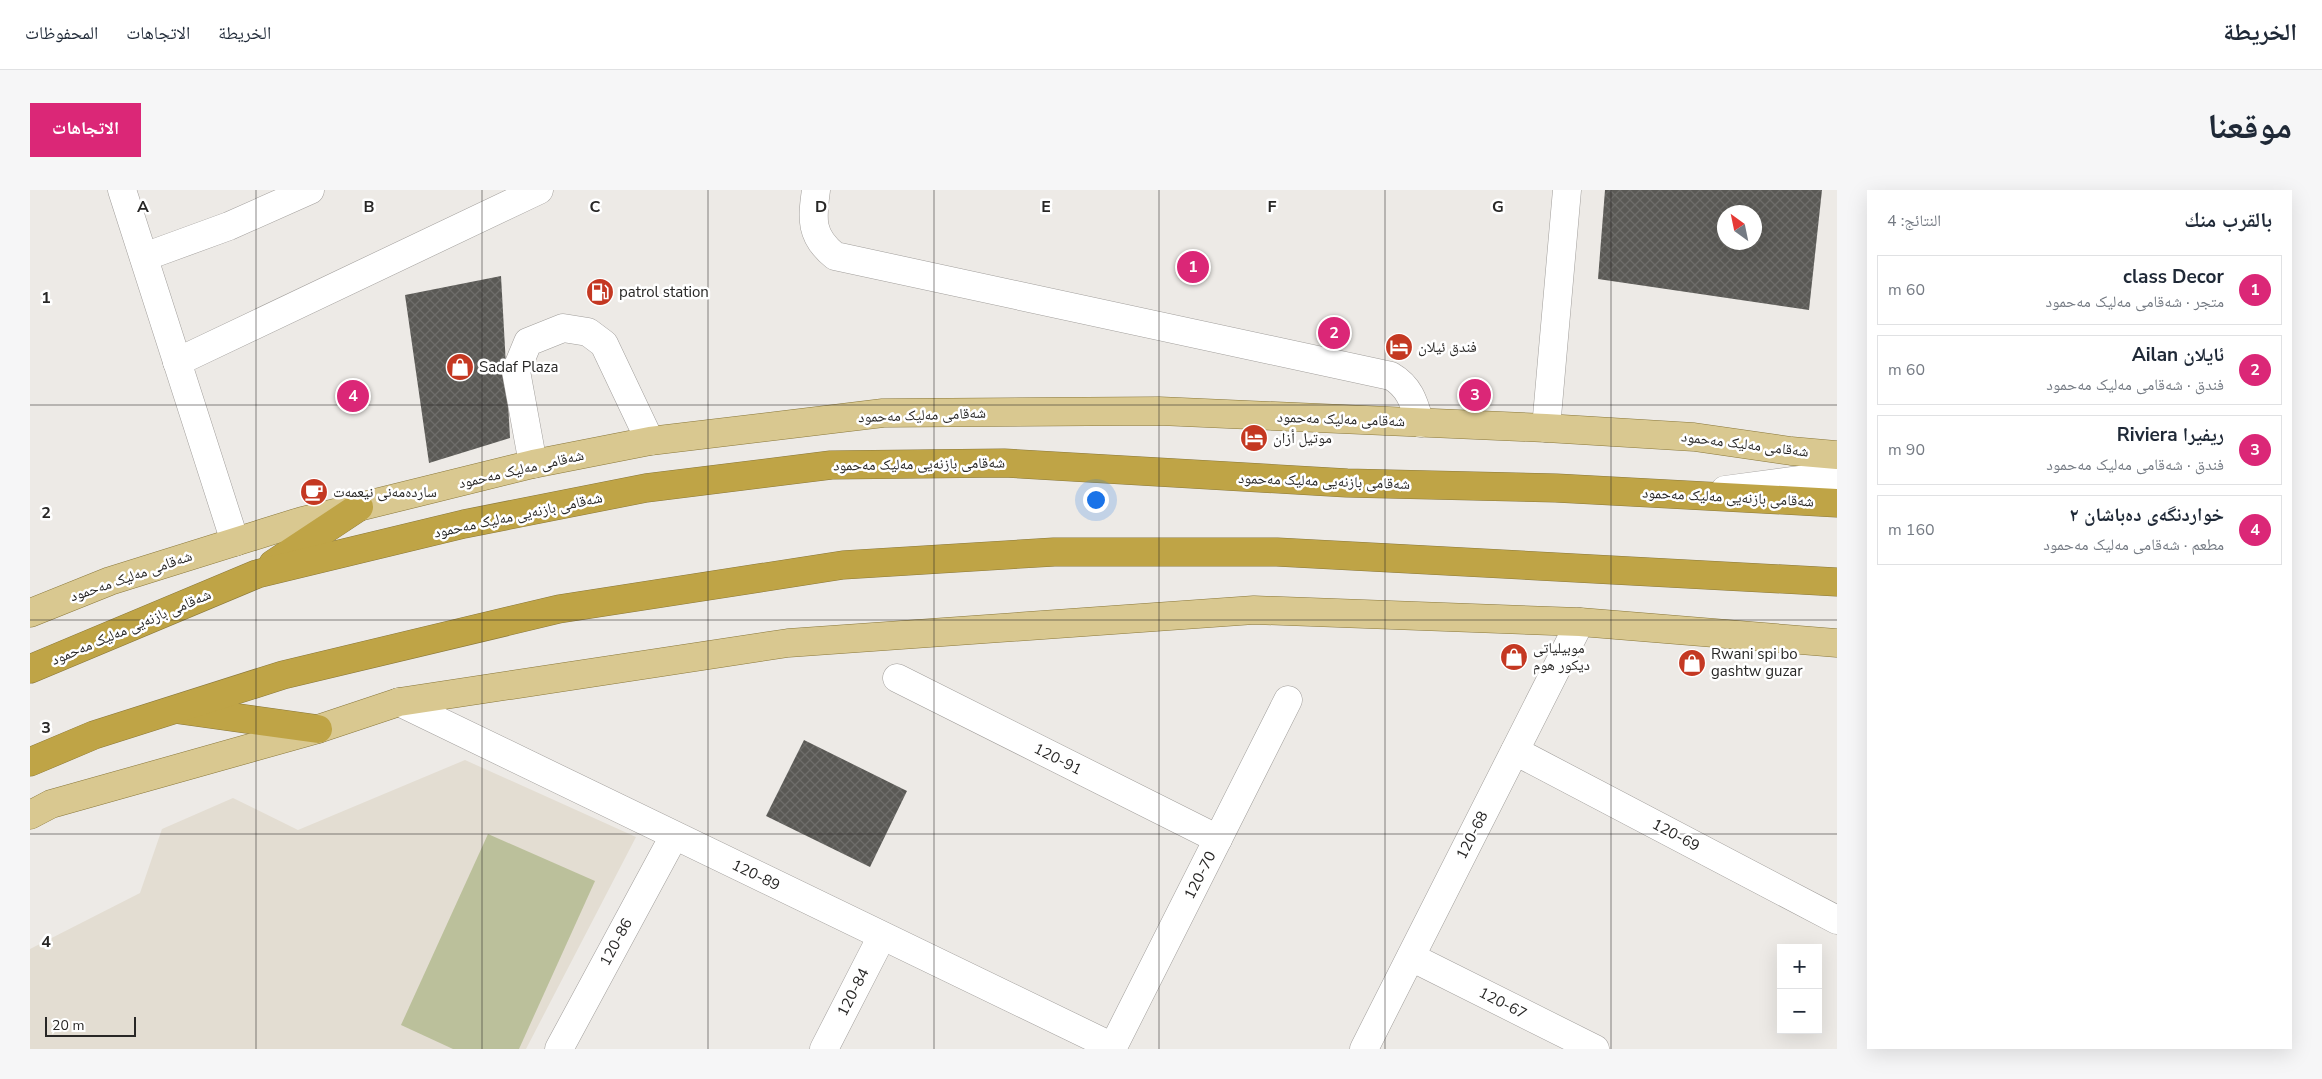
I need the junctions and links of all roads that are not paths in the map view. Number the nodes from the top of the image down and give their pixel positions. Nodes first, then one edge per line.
1 (122, 190) edge
2 (310, 190) edge
3 (539, 190) edge
4 (816, 190) edge
5 (1568, 190) edge
6 (144, 257) junction
7 (177, 362) junction
8 (1420, 423) junction
9 (1546, 428) junction
10 (650, 441) junction
11 (1837, 455) edge
12 (533, 464) junction
13 (1837, 475) edge
14 (1687, 495) junction
15 (1837, 504) edge
16 (359, 507) junction
17 (235, 542) junction
18 (257, 574) junction
19 (1837, 582) edge
20 (30, 612) edge
21 (1580, 622) junction
22 (1837, 643) edge
23 (30, 669) edge
24 (897, 678) dead end
25 (1288, 700) dead end
26 (399, 702) junction
27 (175, 709) junction
28 (318, 729) junction
29 (1515, 751) junction
30 (30, 762) edge
31 (30, 815) edge
32 (674, 836) junction
33 (1218, 839) junction
34 (1837, 920) edge
35 (882, 936) junction
36 (1411, 957) junction
37 (1112, 1048) edge
38 (559, 1049) edge
39 (824, 1049) edge
40 (1364, 1049) edge
41 (1595, 1049) edge

1 - 6 street
2 - 6 street
3 - 7 street
4 - 8 street
5 - 9 street
6 - 7 street
7 - 17 street
8 - 9 main road, شەقامی مەلیک مەحمود
8 - 10 main road, شەقامی مەلیک مەحمود
9 - 11 main road, شەقامی مەلیک مەحمود
10 - 12 main road, شەقامی مەلیک مەحمود
10 - 12 street
12 - 16 main road, شەقامی مەلیک مەحمود
13 - 14 street
14 - 15 highway, شەقامی بازنەیی مەلیک مەحمود
14 - 18 highway, شەقامی بازنەیی مەلیک مەحمود
16 - 17 main road, شەقامی مەلیک مەحمود
16 - 18 highway
17 - 20 main road, شەقامی مەلیک مەحمود
18 - 23 highway, شەقامی بازنەیی مەلیک مەحمود
19 - 27 highway
21 - 22 main road
21 - 26 main road
21 - 29 street, 120-68
24 - 33 street, 120-91
25 - 33 street, 120-70
26 - 28 main road
26 - 32 street, 120-89
27 - 28 highway
27 - 30 highway
28 - 31 main road
29 - 34 street, 120-69
29 - 36 street, 120-68
32 - 35 street, 120-89
32 - 38 street, 120-86
33 - 37 street, 120-70
35 - 37 street, 120-89
35 - 39 street, 120-84
36 - 40 street, 120-68
36 - 41 street, 120-67

